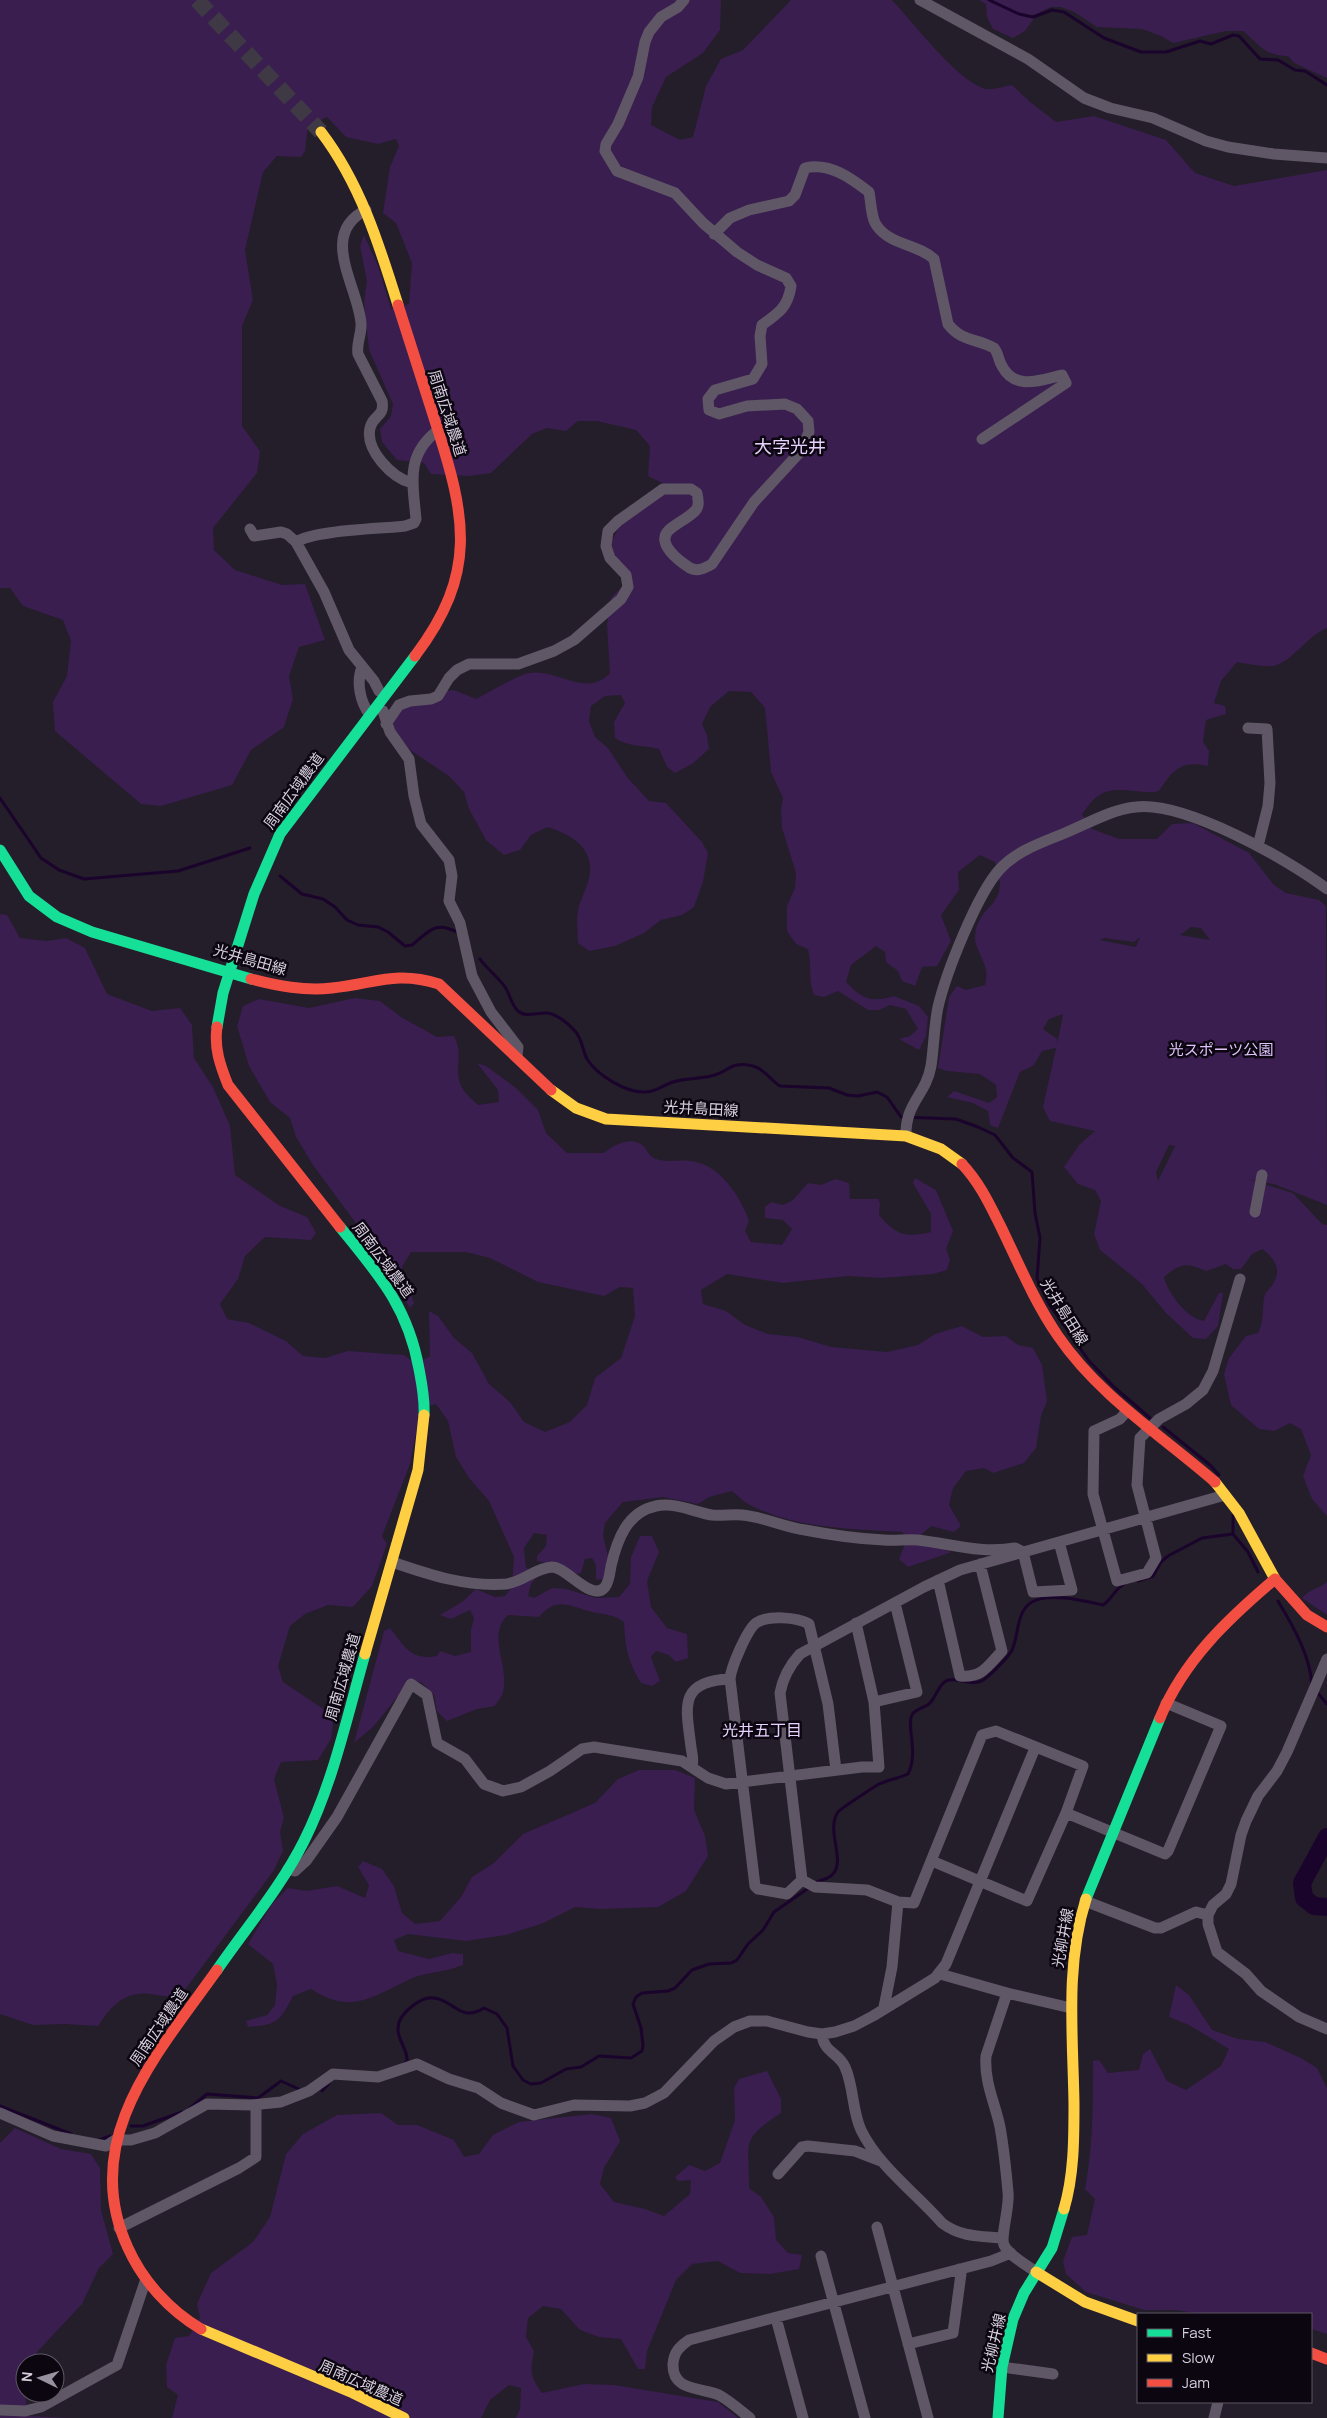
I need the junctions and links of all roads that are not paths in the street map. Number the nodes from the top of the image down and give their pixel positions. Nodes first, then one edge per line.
1 (684, 0) edge
2 (920, 0) edge
3 (321, 132) tunnel mouth
4 (1327, 158) edge
5 (366, 210) junction
6 (714, 234) junction
7 (437, 431) junction
8 (982, 439) dead end
9 (412, 483) junction
10 (250, 529) dead end
11 (296, 542) junction
12 (362, 667) junction
13 (379, 691) dead end
14 (383, 710) dead end
15 (370, 715) junction
16 (386, 724) junction
17 (1248, 728) dead end
18 (1258, 846) junction
19 (0, 850) edge
20 (1327, 889) edge
21 (231, 971) junction
22 (517, 1056) junction
23 (906, 1136) junction
24 (1262, 1175) dead end
25 (1255, 1212) dead end
26 (1240, 1279) dead end
27 (1127, 1411) junction
28 (1150, 1429) junction
29 (1225, 1495) junction
30 (1146, 1518) junction
31 (1103, 1530) junction
32 (1059, 1542) junction
33 (1022, 1552) junction
34 (392, 1562) junction
35 (980, 1564) junction
36 (1275, 1579) junction
37 (938, 1580) junction
38 (895, 1603) junction
39 (856, 1624) junction
40 (1327, 1627) edge
41 (814, 1646) junction
42 (1327, 1659) edge
43 (730, 1679) junction
44 (874, 1702) junction
45 (1166, 1703) junction
46 (1035, 1748) junction
47 (692, 1766) junction
48 (836, 1770) junction
49 (790, 1777) junction
50 (744, 1783) junction
51 (1066, 1813) junction
52 (1114, 1832) junction
53 (932, 1861) junction
54 (288, 1869) junction
55 (980, 1882) junction
56 (808, 1883) junction
57 (1085, 1901) junction
58 (898, 1902) junction
59 (1208, 1915) junction
60 (940, 1974) junction
61 (1007, 1993) junction
62 (884, 2007) junction
63 (1071, 2008) junction
64 (1327, 2029) edge
65 (822, 2034) junction
66 (256, 2104) junction
67 (0, 2113) edge
68 (115, 2140) junction
69 (883, 2162) junction
70 (778, 2174) dead end
71 (877, 2227) dead end
72 (119, 2228) junction
73 (1002, 2238) junction
74 (1011, 2253) junction
75 (821, 2256) dead end
76 (959, 2269) junction
77 (1036, 2272) junction
78 (146, 2279) junction
79 (894, 2286) junction
80 (835, 2302) junction
81 (776, 2318) junction
82 (1137, 2321) edge
83 (908, 2344) junction
84 (1312, 2354) edge
85 (1327, 2359) edge
86 (1002, 2367) junction
87 (1054, 2374) dead end
88 (1218, 2403) edge
89 (0, 2410) edge
90 (404, 2418) edge
91 (750, 2418) edge
92 (802, 2418) edge
93 (865, 2418) edge
94 (928, 2418) edge
95 (998, 2418) edge
96 (1214, 2418) edge

1 - 6 street
2 - 4 street
3 - 5 street, 周南広域農道
5 - 7 street, 周南広域農道
5 - 9 street
6 - 8 street
6 - 16 street
7 - 9 street
7 - 15 street, 周南広域農道
9 - 11 street
10 - 11 street
11 - 12 street
12 - 13 street
12 - 15 street
14 - 16 street
15 - 21 street, 周南広域農道
16 - 22 street
17 - 18 street
18 - 20 street
18 - 23 street
19 - 21 street, 光井島田線
21 - 22 street, 光井島田線
21 - 34 street, 周南広域農道
22 - 23 street, 光井島田線
23 - 27 street, 光井島田線
24 - 25 street
26 - 28 street
27 - 28 street, 光井島田線
27 - 31 street
28 - 29 street, 光井島田線
28 - 30 street
29 - 30 street
29 - 36 street, 光井島田線
30 - 31 street
30 - 31 street
31 - 32 street
32 - 33 street
32 - 33 street
33 - 34 street
33 - 35 street
34 - 54 street, 周南広域農道
35 - 37 street
35 - 37 street
36 - 40 street
36 - 45 street, 光柳井線
37 - 38 street
38 - 39 street
38 - 44 street
39 - 41 street
39 - 44 street
41 - 43 street
41 - 48 street
41 - 49 street
42 - 59 street
43 - 47 street
43 - 50 street
44 - 48 street
45 - 52 street, 光柳井線
45 - 52 street
46 - 51 street
46 - 53 street
46 - 55 street
47 - 50 street
47 - 54 street
48 - 49 street
49 - 50 street
49 - 56 street
50 - 56 street
51 - 52 street
51 - 55 street
52 - 57 street, 光柳井線
53 - 55 street
53 - 58 street
54 - 68 street, 周南広域農道
55 - 60 street
56 - 58 street
57 - 59 street
57 - 63 street, 光柳井線
58 - 62 street
59 - 64 street
60 - 61 street
60 - 62 street
61 - 63 street
61 - 73 street
62 - 65 street
63 - 77 street, 光柳井線
65 - 66 street
65 - 69 street
66 - 68 street
66 - 72 street
67 - 68 street
68 - 72 street, 周南広域農道
69 - 70 street
69 - 73 street
71 - 79 street
72 - 78 street, 周南広域農道
73 - 74 street
74 - 76 street
74 - 77 street
75 - 80 street
76 - 79 street
76 - 83 street
77 - 82 street
77 - 86 street, 光柳井線
78 - 89 street
78 - 90 street, 周南広域農道
79 - 80 street
79 - 83 street
80 - 81 street
80 - 93 street
81 - 91 street
81 - 92 street
83 - 94 street
84 - 85 street
86 - 87 street
86 - 95 street, 光柳井線
88 - 96 street

